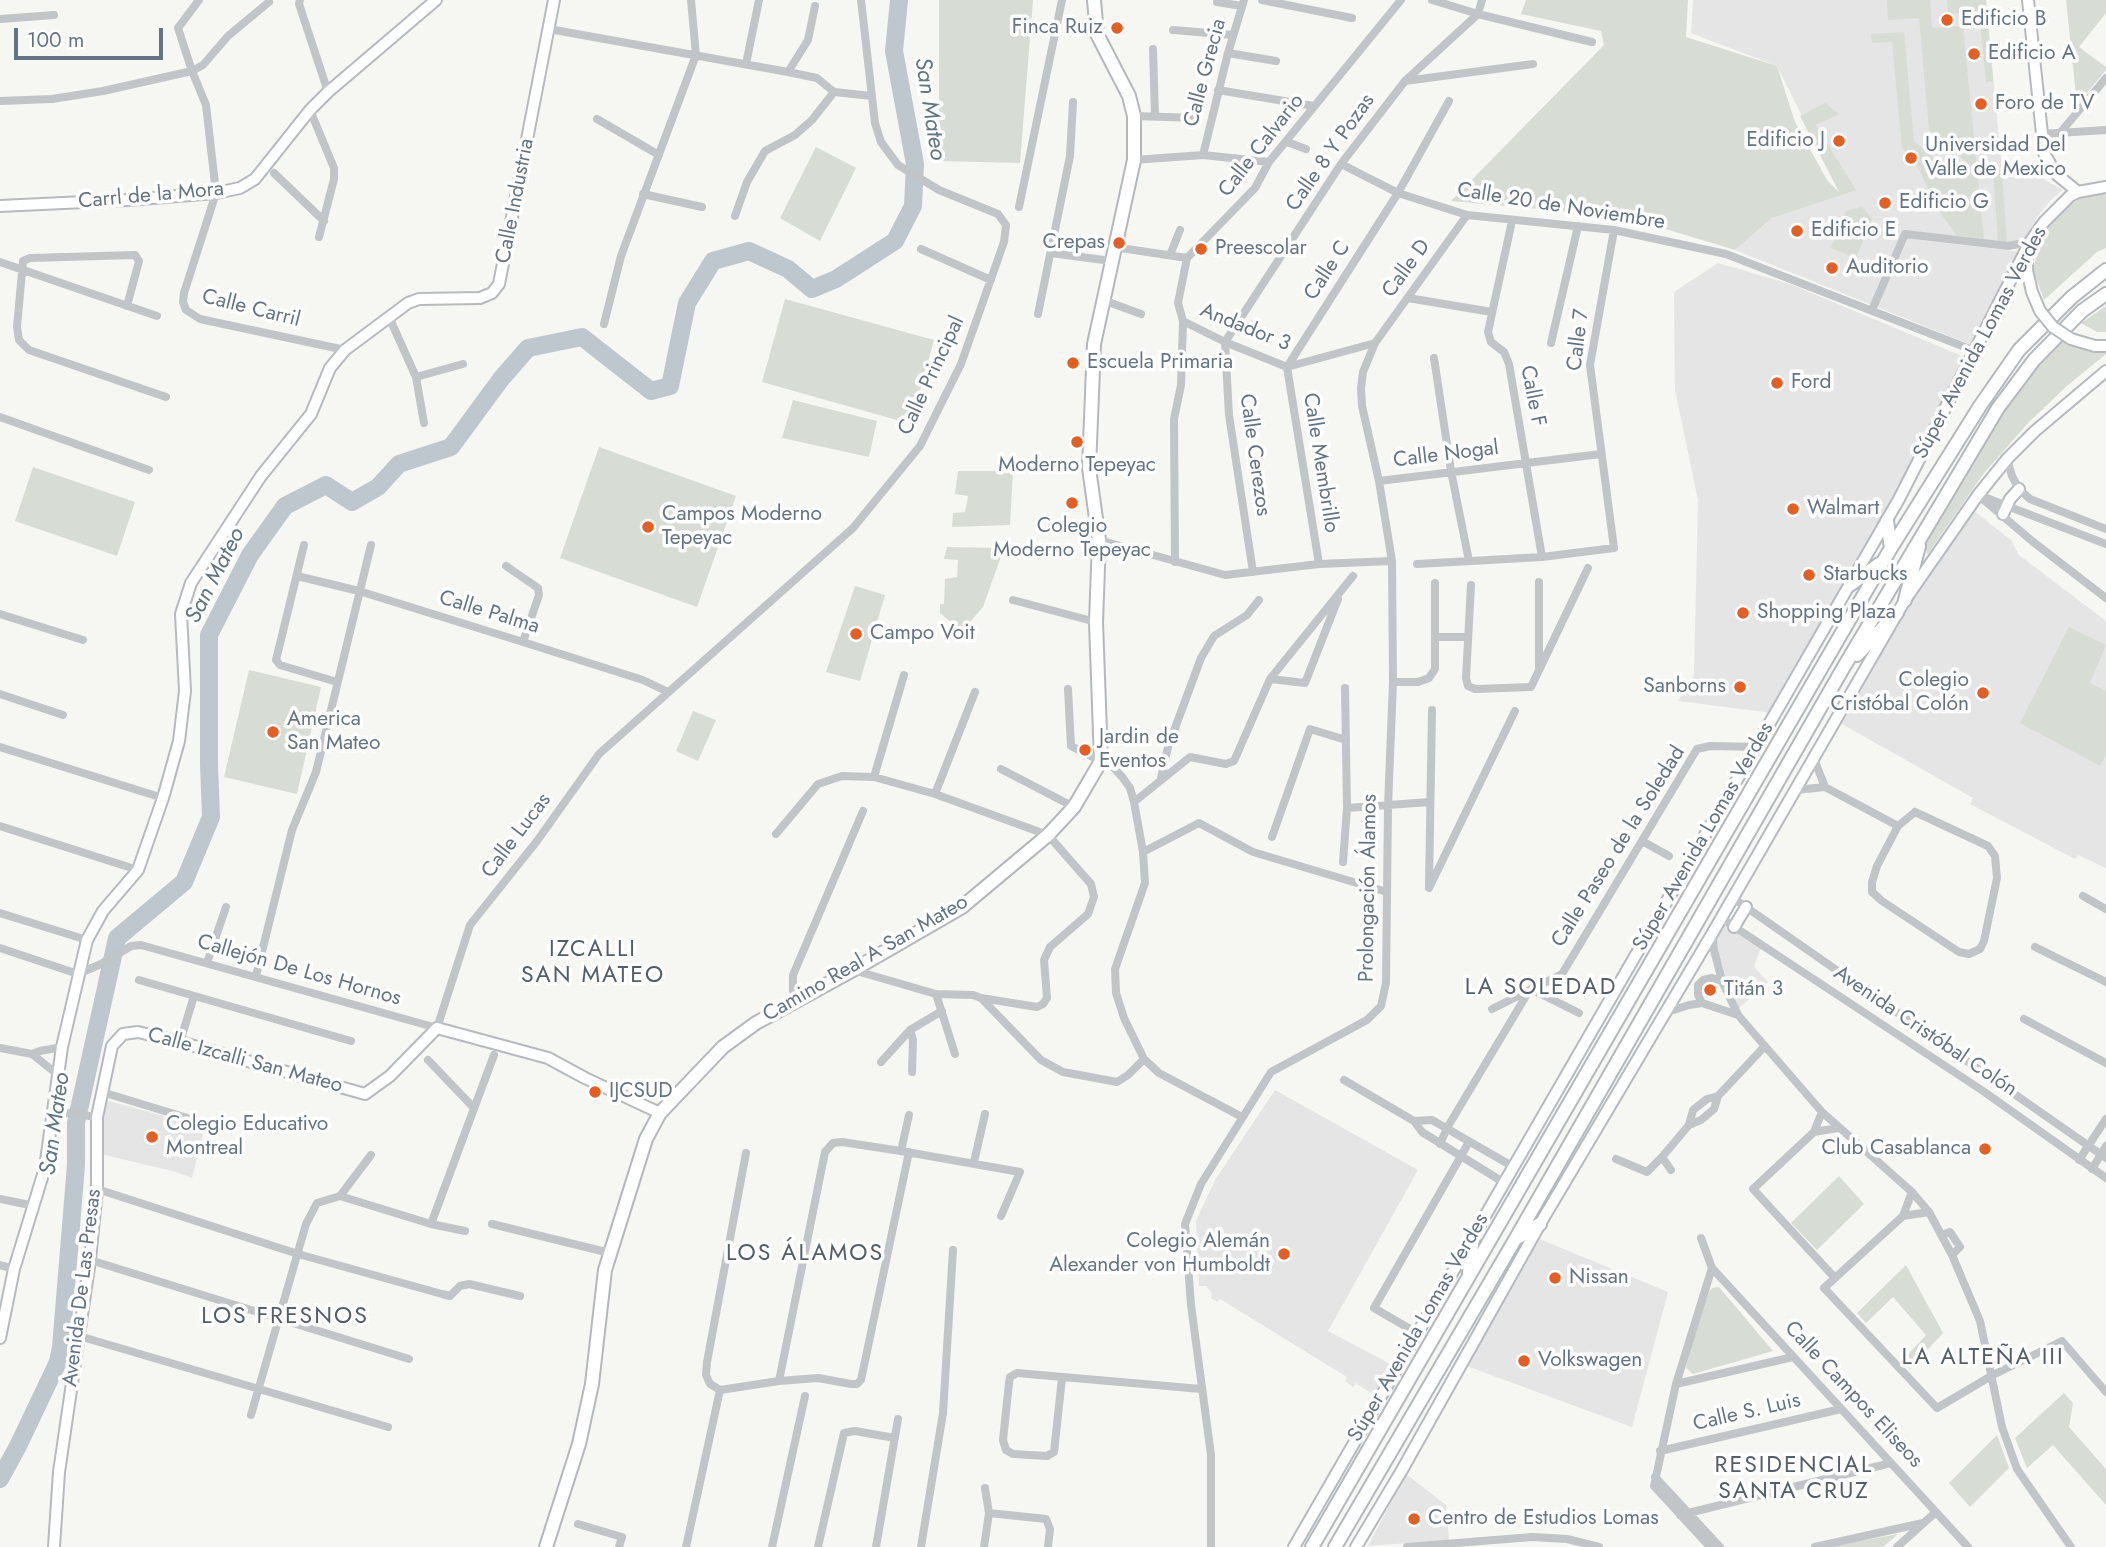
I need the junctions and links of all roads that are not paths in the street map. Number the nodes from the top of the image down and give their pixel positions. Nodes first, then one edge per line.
1 (198, 0) edge
2 (300, 0) edge
3 (436, 0) edge
4 (554, 0) edge
5 (691, 0) edge
6 (759, 0) edge
7 (861, 0) edge
8 (1062, 0) edge
9 (1094, 0) edge
10 (1262, 0) edge
11 (1432, 0) edge
12 (1482, 0) edge
13 (2028, 0) edge
14 (1397, 1) edge
15 (269, 2) dead end
16 (1217, 2) edge
17 (1243, 3) edge
18 (816, 6) dead end
19 (1478, 14) junction
20 (54, 15) dead end
21 (1352, 18) dead end
22 (0, 19) edge
23 (549, 29) junction
24 (1172, 30) dead end
25 (1233, 35) junction
26 (1592, 42) dead end
27 (1153, 49) dead end
28 (1228, 53) junction
29 (696, 55) junction
30 (1276, 61) dead end
31 (746, 64) junction
32 (1533, 64) dead end
33 (192, 71) junction
34 (788, 72) junction
35 (2106, 78) edge
36 (1405, 81) junction
37 (1218, 90) junction
38 (328, 92) junction
39 (834, 92) junction
40 (872, 96) junction
41 (0, 101) edge
42 (1449, 101) dead end
43 (1073, 102) dead end
44 (1314, 106) junction
45 (310, 110) junction
46 (1138, 116) junction
47 (1155, 116) junction
48 (1198, 118) dead end
49 (597, 119) dead end
50 (2106, 130) edge
51 (2060, 133) junction
52 (2042, 134) junction
53 (1287, 142) junction
54 (1306, 149) dead end
55 (659, 155) junction
56 (1203, 155) junction
57 (1133, 160) junction
58 (1269, 162) junction
59 (1341, 164) junction
60 (274, 173) dead end
61 (2106, 187) edge
62 (216, 193) junction
63 (1398, 193) junction
64 (643, 194) junction
65 (2074, 194) junction
66 (0, 206) edge
67 (702, 207) dead end
68 (1019, 207) dead end
69 (1467, 215) junction
70 (736, 216) dead end
71 (324, 221) junction
72 (1512, 221) junction
73 (1578, 226) junction
74 (1180, 229) dead end
75 (1615, 230) junction
76 (319, 237) dead end
77 (2029, 245) junction
78 (1114, 247) junction
79 (920, 248) dead end
80 (1051, 253) junction
81 (1170, 255) junction
82 (1187, 257) junction
83 (1111, 261) junction
84 (0, 262) edge
85 (21, 269) junction
86 (2106, 270) edge
87 (991, 280) junction
88 (2106, 294) edge
89 (1408, 298) junction
90 (1102, 300) junction
91 (127, 306) junction
92 (1872, 310) junction
93 (1492, 312) junction
94 (1038, 314) dead end
95 (1142, 314) dead end
96 (157, 316) dead end
97 (389, 317) junction
98 (1183, 321) junction
99 (604, 324) dead end
100 (1225, 342) junction
101 (1375, 343) junction
102 (1551, 343) dead end
103 (2100, 346) edge
104 (345, 350) junction
105 (1975, 351) junction
106 (1434, 358) dead end
107 (463, 364) dead end
108 (1287, 367) junction
109 (2106, 371) edge
110 (416, 377) junction
111 (166, 397) dead end
112 (0, 417) edge
113 (424, 424) dead end
114 (1601, 454) junction
115 (2007, 459) junction
116 (1527, 462) junction
117 (149, 470) dead end
118 (1451, 471) junction
119 (1378, 481) junction
120 (2019, 489) junction
121 (1978, 495) junction
122 (2005, 509) junction
123 (1887, 521) junction
124 (2106, 529) edge
125 (1922, 532) junction
126 (1099, 540) junction
127 (2106, 544) edge
128 (304, 545) dead end
129 (371, 545) dead end
130 (1615, 548) junction
131 (1891, 548) junction
132 (1622, 554) dead end
133 (1542, 557) junction
134 (1392, 561) junction
135 (1469, 561) junction
136 (1175, 562) junction
137 (1883, 562) junction
138 (1319, 564) junction
139 (1416, 564) dead end
140 (506, 566) dead end
141 (1588, 568) dead end
142 (1253, 572) junction
143 (297, 576) junction
144 (1353, 576) dead end
145 (1539, 582) dead end
146 (1435, 583) dead end
147 (1850, 584) junction
148 (1471, 585) dead end
149 (1342, 590) junction
150 (359, 591) junction
151 (2106, 598) edge
152 (1013, 600) dead end
153 (1259, 600) dead end
154 (1905, 600) junction
155 (1897, 613) junction
156 (0, 614) edge
157 (1096, 622) junction
158 (1436, 637) junction
159 (1467, 637) junction
160 (83, 640) dead end
161 (523, 642) junction
162 (1539, 670) junction
163 (1842, 670) junction
164 (904, 675) dead end
165 (1270, 678) junction
166 (337, 682) junction
167 (1393, 682) junction
168 (1345, 688) dead end
169 (1068, 689) dead end
170 (668, 692) junction
171 (975, 692) dead end
172 (0, 694) edge
173 (1432, 710) dead end
174 (1515, 711) dead end
175 (63, 715) dead end
176 (1346, 740) junction
177 (0, 747) edge
178 (1758, 747) junction
179 (1814, 759) junction
180 (1101, 761) junction
181 (1001, 769) dead end
182 (874, 777) junction
183 (1161, 778) junction
184 (1825, 787) junction
185 (1796, 790) junction
186 (935, 793) junction
187 (163, 798) junction
188 (1134, 802) junction
189 (1430, 802) junction
190 (1388, 806) junction
191 (1074, 807) junction
192 (1347, 808) junction
193 (863, 811) dead end
194 (1898, 825) junction
195 (0, 826) edge
196 (776, 834) dead end
197 (1048, 835) junction
198 (1272, 837) dead end
199 (1642, 841) junction
200 (1143, 852) junction
201 (1669, 856) dead end
202 (1343, 862) dead end
203 (138, 870) junction
204 (1387, 892) junction
205 (2083, 896) dead end
206 (1733, 898) junction
207 (226, 907) dead end
208 (1746, 907) junction
209 (2106, 909) edge
210 (0, 913) edge
211 (1721, 918) junction
212 (1734, 927) junction
213 (1712, 934) junction
214 (87, 940) junction
215 (2035, 947) dead end
216 (0, 948) edge
217 (207, 963) junction
218 (853, 970) junction
219 (78, 974) junction
220 (256, 976) junction
221 (139, 980) dead end
222 (1722, 981) junction
223 (2106, 982) edge
224 (1531, 989) junction
225 (936, 994) junction
226 (194, 996) junction
227 (981, 998) junction
228 (799, 1000) junction
229 (1702, 1003) junction
230 (1492, 1009) dead end
231 (942, 1011) junction
232 (1578, 1013) dead end
233 (1664, 1013) junction
234 (1738, 1015) junction
235 (2024, 1019) dead end
236 (437, 1028) junction
237 (910, 1030) junction
238 (123, 1034) joint
239 (351, 1041) dead end
240 (180, 1042) junction
241 (1765, 1046) junction
242 (61, 1047) junction
243 (0, 1048) edge
244 (32, 1054) junction
245 (956, 1054) dead end
246 (494, 1055) dead end
247 (1144, 1059) junction
248 (428, 1060) dead end
249 (881, 1062) dead end
250 (2106, 1063) edge
251 (912, 1072) dead end
252 (57, 1074) junction
253 (1344, 1080) dead end
254 (102, 1093) junction
255 (473, 1107) junction
256 (57, 1111) junction
257 (1822, 1112) junction
258 (660, 1114) junction
259 (985, 1114) dead end
260 (909, 1115) dead end
261 (1242, 1116) junction
262 (92, 1117) junction
263 (2106, 1119) edge
264 (1414, 1121) junction
265 (204, 1123) dead end
266 (1447, 1128) junction
267 (1838, 1128) junction
268 (1814, 1132) junction
269 (1469, 1142) junction
270 (1440, 1144) junction
271 (2089, 1145) junction
272 (2106, 1146) edge
273 (905, 1151) junction
274 (746, 1153) dead end
275 (370, 1155) dead end
276 (1461, 1156) junction
277 (2103, 1156) edge
278 (1662, 1157) junction
279 (1616, 1158) dead end
280 (2079, 1160) junction
281 (974, 1162) junction
282 (1512, 1166) junction
283 (2092, 1169) junction
284 (1671, 1170) dead end
285 (2106, 1178) edge
286 (1503, 1182) junction
287 (97, 1189) junction
288 (1912, 1192) junction
289 (340, 1196) junction
290 (0, 1199) edge
291 (35, 1206) junction
292 (1928, 1212) junction
293 (1001, 1216) dead end
294 (1903, 1216) junction
295 (431, 1224) junction
296 (492, 1224) dead end
297 (1541, 1224) junction
298 (465, 1231) dead end
299 (1473, 1235) junction
300 (1516, 1238) junction
301 (1701, 1238) dead end
302 (953, 1250) dead end
303 (610, 1253) junction
304 (298, 1254) junction
305 (90, 1260) junction
306 (0, 1265) edge
307 (1712, 1268) junction
308 (14, 1269) junction
309 (1468, 1277) junction
310 (1835, 1278) junction
311 (520, 1296) dead end
312 (278, 1320) junction
313 (1417, 1333) junction
314 (1, 1334) edge
315 (79, 1336) junction
316 (1793, 1357) junction
317 (409, 1359) dead end
318 (1993, 1375) junction
319 (1062, 1378) junction
320 (779, 1381) junction
321 (1676, 1384) junction
322 (258, 1389) junction
323 (720, 1390) junction
324 (1201, 1390) junction
325 (2106, 1392) edge
326 (805, 1396) dead end
327 (1841, 1409) junction
328 (251, 1415) dead end
329 (898, 1419) dead end
330 (388, 1427) dead end
331 (895, 1438) junction
332 (1660, 1451) junction
333 (1891, 1463) junction
334 (985, 1488) dead end
335 (1936, 1512) junction
336 (989, 1513) junction
337 (1684, 1514) junction
338 (1923, 1523) junction
339 (578, 1524) dead end
340 (54, 1547) edge
341 (547, 1547) edge
342 (619, 1547) edge
343 (686, 1547) edge
344 (772, 1547) edge
345 (818, 1547) edge
346 (876, 1547) edge
347 (920, 1547) edge
348 (984, 1547) edge
349 (1048, 1547) edge
350 (1211, 1547) edge
351 (1294, 1547) edge
352 (1312, 1547) edge
353 (1335, 1547) edge
354 (1356, 1547) edge
355 (1407, 1547) edge
356 (1599, 1547) edge
357 (1710, 1547) edge
358 (1720, 1547) edge
359 (1815, 1547) edge
360 (1897, 1547) edge
361 (1968, 1547) edge
362 (2071, 1547) edge

1 - 33 street
2 - 38 street
3 - 38 street, Carrl de la Mora
4 - 23 street, Calle Industria
5 - 29 street
6 - 31 street
7 - 40 street
8 - 68 street
9 - 46 main road
10 - 21 street
11 - 19 street
12 - 19 street
13 - 52 street
14 - 44 street, Calle Calvario
15 - 33 street
16 - 17 street
17 - 25 street, Calle Grecia
18 - 34 street
19 - 26 street
19 - 36 street, Calle 8 Y Pozas
20 - 22 street
23 - 29 street
23 - 97 street, Calle Industria
24 - 25 street
25 - 28 street, Calle Grecia
27 - 47 street
28 - 30 street
28 - 37 street, Calle Grecia
29 - 31 street
29 - 55 street
31 - 34 street
32 - 36 street
33 - 41 street
33 - 62 street
34 - 39 street
35 - 51 street
36 - 59 street, Calle 8 Y Pozas
37 - 44 street
37 - 56 street, Calle Grecia
38 - 45 street, Carrl de la Mora
39 - 40 street
39 - 70 street
40 - 87 street, Calle Principal
42 - 63 street, Calle C
43 - 80 street
44 - 53 street, Calle Calvario
45 - 62 street, Carrl de la Mora
45 - 71 street
46 - 47 street
46 - 57 main road
47 - 48 street
49 - 55 street
50 - 51 street
51 - 52 street
52 - 65 street
53 - 54 street
53 - 58 street, Calle Calvario
55 - 64 street
56 - 57 street
56 - 58 street
57 - 78 main road
58 - 82 street, Calle Calvario
59 - 63 street, Calle 20 de Noviembre
59 - 100 street, Calle 8 Y Pozas
60 - 71 street
61 - 65 street
62 - 66 street, Carrl de la Mora
62 - 104 street, Calle Carril
63 - 69 street, Calle 20 de Noviembre
63 - 108 street, Calle C
64 - 67 street
64 - 99 street
65 - 77 street, Súper Avenida Lomas Verdes
69 - 72 street, Calle 20 de Noviembre
69 - 89 street, Calle D
71 - 76 street
72 - 73 street, Calle 20 de Noviembre
72 - 93 street, Calle F
73 - 75 street, Calle 20 de Noviembre
73 - 102 street
74 - 81 street
75 - 92 street, Calle 20 de Noviembre
75 - 114 street, Calle 7
77 - 92 street
77 - 103 street, bridge
77 - 105 street, Súper Avenida Lomas Verdes
78 - 81 street
78 - 83 main road
79 - 87 street
80 - 83 street
80 - 94 street
81 - 82 street
82 - 98 street
83 - 90 main road
84 - 85 street
85 - 91 street
85 - 91 street
85 - 111 street
86 - 131 main road, Súper Avenida Lomas Verdes
87 - 170 street, Calle Principal
88 - 125 main road, Súper Avenida Lomas Verdes
89 - 93 street
89 - 101 street, Calle D
90 - 95 street
90 - 126 main road
91 - 96 street
92 - 105 street, Calle 20 de Noviembre
93 - 116 street, Calle F
97 - 104 street, Calle Industria
97 - 110 street
98 - 100 street, Andador 3
98 - 136 street
100 - 108 street, Andador 3
100 - 142 street, Calle Cerezos
101 - 108 street, Andador 3
101 - 119 street, Calle D
104 - 187 street, Calle Industria
105 - 123 street, Súper Avenida Lomas Verdes
106 - 118 street
107 - 110 street
108 - 138 street, Calle Membrillo
109 - 115 street
110 - 113 street
112 - 117 street
114 - 116 street, Calle Nogal
114 - 130 street, Calle 7
115 - 120 street
115 - 121 street
116 - 118 street, Calle Nogal
116 - 133 street, Calle F
118 - 119 street, Calle Nogal
118 - 135 street
119 - 134 street, Prolongación Álamos
120 - 122 street
120 - 124 street
121 - 122 street
121 - 154 street
122 - 127 street
122 - 151 street
123 - 131 main road
123 - 147 street, Súper Avenida Lomas Verdes
125 - 154 main road
125 - 163 main road, Súper Avenida Lomas Verdes
126 - 136 street
126 - 157 main road
128 - 143 street
129 - 150 street
130 - 132 street
130 - 133 street
131 - 137 main road, Súper Avenida Lomas Verdes
133 - 135 street
134 - 138 street
134 - 167 street, Prolongación Álamos
135 - 139 street
136 - 142 street
137 - 147 main road
137 - 309 main road, Súper Avenida Lomas Verdes
138 - 142 street
140 - 161 street
141 - 162 street
143 - 150 street, Calle Palma
143 - 166 street
144 - 149 street
145 - 162 street
146 - 158 street
147 - 178 street, Súper Avenida Lomas Verdes
148 - 159 street
149 - 165 street
149 - 165 street
150 - 161 street, Calle Palma
150 - 166 street
152 - 157 street
153 - 183 street
154 - 155 street
155 - 163 main road
155 - 179 street
156 - 160 street
157 - 180 main road
158 - 159 street
158 - 167 street
159 - 162 street
161 - 170 street, Calle Palma
163 - 300 main road, Súper Avenida Lomas Verdes
164 - 182 street
165 - 183 street
166 - 220 street
167 - 190 street, Prolongación Álamos
168 - 176 street
169 - 180 street
170 - 236 street, Calle Lucas
171 - 186 street
172 - 175 street
173 - 189 street
174 - 189 street
176 - 192 street
176 - 198 street
177 - 187 street
178 - 199 street, Calle Paseo de la Soledad
178 - 282 street, Súper Avenida Lomas Verdes
179 - 184 street
179 - 185 street
180 - 188 street
180 - 191 main road, Camino Real A San Mateo
181 - 191 street
182 - 186 street
182 - 196 street
183 - 188 street
184 - 185 street
184 - 194 street
185 - 206 street
186 - 197 street
187 - 203 street, Calle Industria
188 - 200 street
189 - 190 street
190 - 192 street
190 - 204 street, Prolongación Álamos
191 - 197 main road, Camino Real A San Mateo
192 - 202 street
193 - 228 street
194 - 194 street
195 - 203 street
197 - 218 main road, Camino Real A San Mateo
197 - 227 street
199 - 201 street
199 - 224 street, Calle Paseo de la Soledad
200 - 204 street
200 - 247 street
203 - 214 street
204 - 261 street, Prolongación Álamos
205 - 209 street
206 - 208 street, Avenida Cristóbal Colón
206 - 211 street
207 - 217 street
208 - 212 street
208 - 271 street, Avenida Cristóbal Colón
210 - 214 street
211 - 212 street, Avenida Cristóbal Colón
211 - 213 street
212 - 280 street, Avenida Cristóbal Colón
213 - 222 street
213 - 233 street
214 - 219 street
215 - 223 street
216 - 219 street
217 - 219 street, Callejón De Los Hornos
217 - 220 street, Callejón De Los Hornos
218 - 225 street
218 - 228 main road, Camino Real A San Mateo
219 - 242 street
220 - 236 street, Callejón De Los Hornos
221 - 226 street
222 - 229 street
222 - 234 street
224 - 230 street, Calle Paseo de la Soledad
224 - 232 street
224 - 266 street
225 - 227 street
225 - 231 street
226 - 239 street
226 - 240 street
227 - 247 street
228 - 258 main road, Camino Real A San Mateo
229 - 233 street
229 - 234 street
231 - 237 street
231 - 245 street
233 - 297 street
234 - 241 street
235 - 250 street
236 - 240 street, Calle Izcalli San Mateo
236 - 258 street
237 - 249 street
237 - 251 street
238 - 240 street, Calle Izcalli San Mateo
238 - 254 street, Avenida De Las Presas
241 - 257 street
241 - 278 street
242 - 244 street
242 - 252 street
243 - 244 street
244 - 252 street
246 - 255 street
247 - 261 street
248 - 255 street
252 - 256 street
253 - 264 street
254 - 262 street, Avenida De Las Presas
254 - 265 street
255 - 295 street
256 - 262 street
256 - 291 street
257 - 267 street
257 - 268 street
258 - 303 main road, Camino Real A San Mateo
259 - 281 street
260 - 273 street
261 - 324 street, Prolongación Álamos
262 - 287 street, Avenida De Las Presas
263 - 271 street
264 - 266 street
264 - 270 street
266 - 269 street
266 - 270 street
267 - 268 street
267 - 288 street
268 - 310 street
269 - 276 street
269 - 282 street
270 - 276 street
271 - 277 street, Avenida Cristóbal Colón
271 - 280 street
272 - 277 street
273 - 281 street
273 - 320 street
273 - 320 street
274 - 323 street
275 - 289 street
276 - 286 street
276 - 313 street
277 - 283 street
278 - 279 street
278 - 284 street
280 - 283 street, Avenida Cristóbal Colón
281 - 293 street
282 - 286 street, Súper Avenida Lomas Verdes
283 - 285 street, Avenida Cristóbal Colón
286 - 299 street, Súper Avenida Lomas Verdes
287 - 304 street
287 - 305 street, Avenida De Las Presas
288 - 292 street
288 - 294 street
289 - 295 street
289 - 304 street
290 - 291 street
291 - 308 street
292 - 294 street
292 - 318 street
294 - 310 street
295 - 298 street
296 - 303 street
297 - 300 main road
297 - 354 street
299 - 309 main road
299 - 313 street, Súper Avenida Lomas Verdes
300 - 353 main road, Súper Avenida Lomas Verdes
301 - 307 street, Calle Campos Eliseos
302 - 347 street
303 - 341 main road, Camino Real A San Mateo
304 - 311 street
304 - 312 street
305 - 312 street
305 - 315 street, Avenida De Las Presas
306 - 308 street
307 - 316 street, Calle Campos Eliseos
307 - 321 street
308 - 314 street
309 - 352 main road, Súper Avenida Lomas Verdes
310 - 318 street
312 - 317 street
312 - 322 street
313 - 351 street, Súper Avenida Lomas Verdes
315 - 322 street
315 - 340 street, Avenida De Las Presas
316 - 321 street
316 - 327 street, Calle Campos Eliseos
318 - 325 street
318 - 362 street
319 - 319 street
319 - 324 street
320 - 323 street
321 - 332 street
322 - 328 street
322 - 330 street
323 - 343 street
324 - 350 street, Prolongación Álamos
326 - 344 street
327 - 332 street, Calle S. Luis
327 - 333 street, Calle Campos Eliseos
329 - 331 street
331 - 345 street
331 - 346 street
332 - 337 street
333 - 335 street, Calle Campos Eliseos
333 - 337 street
334 - 336 street
335 - 338 street
335 - 361 street, Calle Campos Eliseos
336 - 348 street
336 - 349 street
337 - 357 street
337 - 358 street
338 - 359 street
338 - 360 street
339 - 342 street
355 - 356 street

